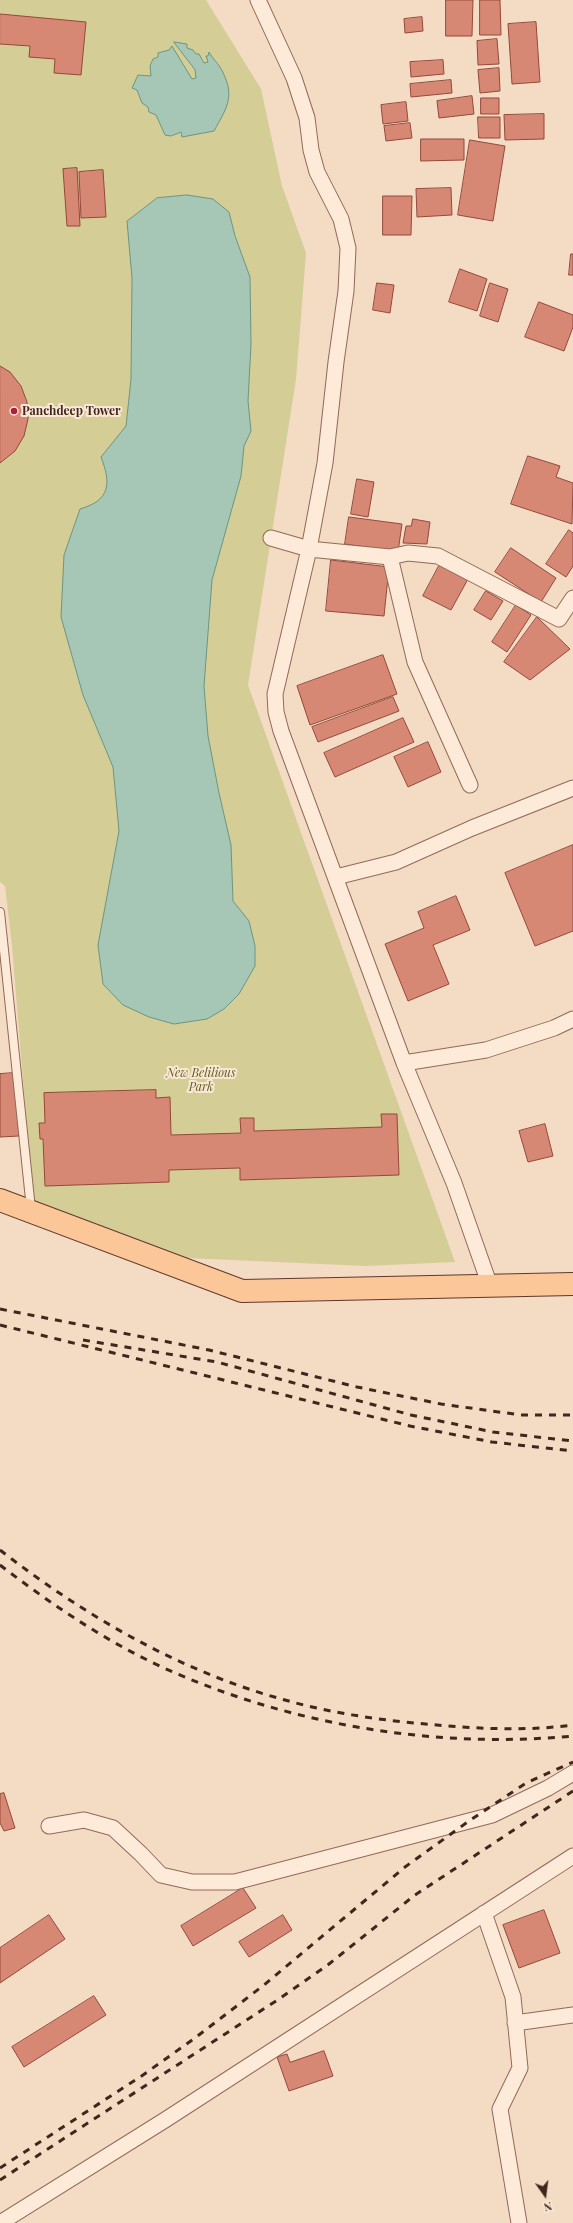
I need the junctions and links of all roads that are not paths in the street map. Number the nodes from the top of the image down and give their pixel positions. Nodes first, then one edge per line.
1 (258, 0) edge
2 (271, 538) dead end
3 (309, 549) junction
4 (390, 556) junction
5 (573, 598) edge
6 (470, 785) dead end
7 (573, 788) edge
8 (336, 877) junction
9 (0, 912) edge
10 (573, 1019) edge
11 (404, 1063) junction
12 (0, 1200) edge
13 (31, 1212) junction
14 (573, 1284) edge
15 (490, 1286) junction
16 (573, 1773) edge
17 (49, 1826) dead end
18 (573, 1856) edge
19 (484, 1913) junction
20 (573, 2015) edge
21 (515, 2023) junction
22 (0, 2223) edge
23 (519, 2223) edge

1 - 3 street
2 - 3 street
3 - 4 street
3 - 8 street
4 - 5 street
4 - 6 street
7 - 8 street
8 - 11 street
9 - 13 lane
10 - 11 street
11 - 15 street
12 - 13 main road
13 - 15 main road
14 - 15 main road
16 - 17 street
18 - 19 street
19 - 21 street
19 - 22 street
20 - 21 street
21 - 23 street

